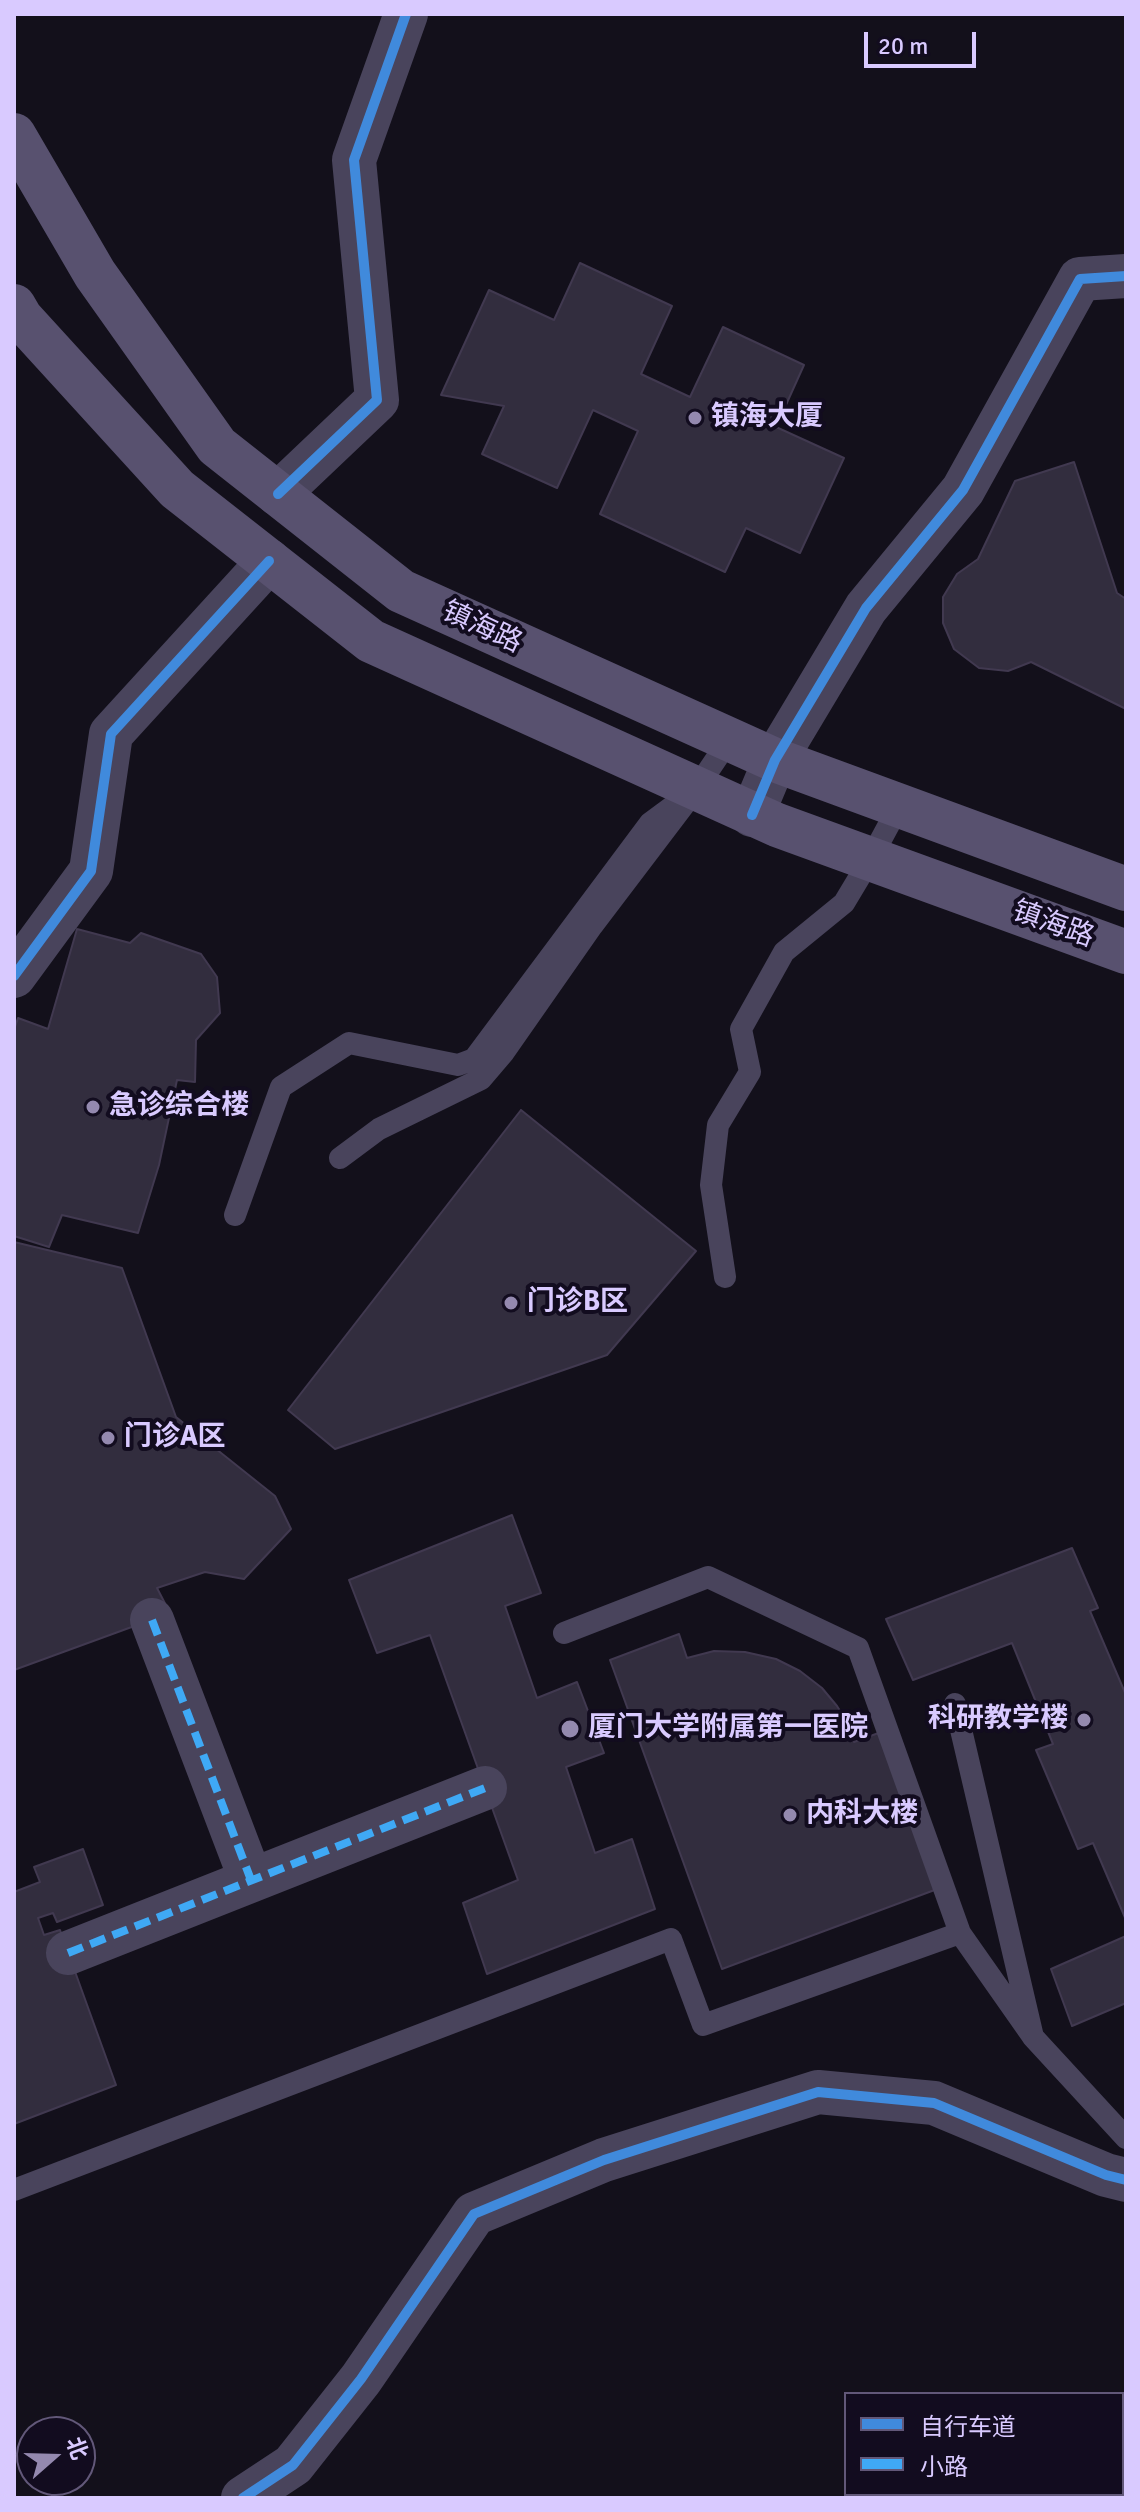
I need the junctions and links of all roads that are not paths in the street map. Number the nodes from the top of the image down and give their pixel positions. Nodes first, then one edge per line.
1 (406, 14) edge
2 (14, 135) edge
3 (1126, 276) edge
4 (14, 306) edge
5 (278, 494) junction
6 (269, 561) junction
7 (729, 740) junction
8 (775, 760) junction
9 (696, 789) junction
10 (899, 806) junction
11 (752, 815) junction
12 (871, 858) junction
13 (1126, 889) edge
14 (1126, 952) edge
15 (14, 976) edge
16 (340, 1158) dead end
17 (235, 1215) dead end
18 (725, 1277) dead end
19 (152, 1620) dead end
20 (564, 1633) dead end
21 (955, 1704) dead end
22 (485, 1788) dead end
23 (251, 1880) junction
24 (960, 1933) junction
25 (68, 1953) dead end
26 (1033, 2037) junction
27 (1126, 2138) edge
28 (1126, 2180) edge
29 (14, 2190) edge
30 (243, 2498) edge

1 - 5 street
2 - 5 main road, 镇海路
3 - 8 street
4 - 6 main road, 镇海路
5 - 7 main road, 镇海路
6 - 9 main road, 镇海路
6 - 15 street
7 - 8 main road, 镇海路
7 - 9 lane
8 - 10 main road, 镇海路
8 - 11 street
9 - 11 main road, 镇海路
9 - 16 lane
9 - 17 lane
10 - 12 lane
10 - 13 main road, 镇海路
11 - 12 main road, 镇海路
12 - 14 main road, 镇海路
12 - 18 lane
19 - 23 street
20 - 24 lane
21 - 26 lane
22 - 23 street
23 - 25 street
24 - 26 lane
24 - 29 lane
26 - 27 lane
28 - 30 street

